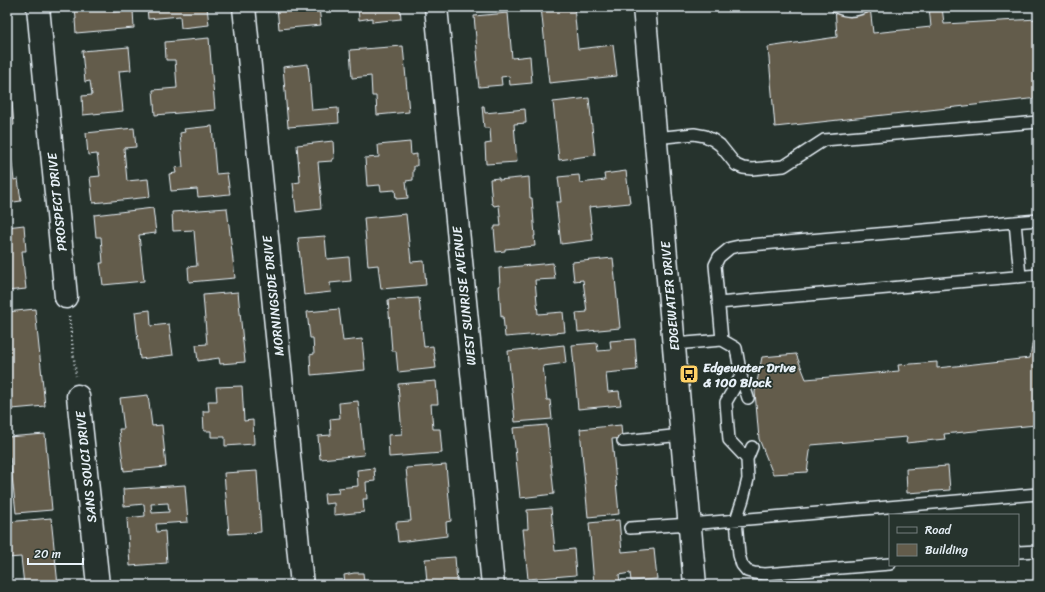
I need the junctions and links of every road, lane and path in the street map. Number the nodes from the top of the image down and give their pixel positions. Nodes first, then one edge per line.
1 (38, 7) edge
2 (244, 7) edge
3 (436, 7) edge
4 (644, 7) edge
5 (837, 7) edge
6 (865, 7) edge
7 (1038, 122) edge
8 (655, 138) junction
9 (1038, 220) edge
10 (1015, 222) junction
11 (1038, 274) edge
12 (1020, 276) junction
13 (66, 297) joint
14 (718, 303) junction
15 (722, 340) junction
16 (674, 344) junction
17 (741, 376) junction
18 (78, 396) joint
19 (748, 398) dead end
20 (682, 435) junction
21 (622, 441) dead end
22 (752, 447) dead end
23 (747, 459) junction
24 (1038, 494) edge
25 (929, 509) edge
26 (736, 520) junction
27 (690, 524) junction
28 (630, 528) dead end
29 (1038, 551) edge
30 (1019, 552) edge
31 (889, 564) edge
32 (98, 585) edge
33 (302, 585) edge
34 (493, 585) edge
35 (695, 585) edge

1 - 13 street, PROSPECT DRIVE
2 - 33 street, MORNINGSIDE DRIVE
3 - 34 street, WEST SUNRISE AVENUE
4 - 8 street, EDGEWATER DRIVE
5 - 6 lane
7 - 8 lane
8 - 16 street, EDGEWATER DRIVE
9 - 10 lane
10 - 12 lane
10 - 14 lane
11 - 12 lane
12 - 14 lane
13 - 18 path
14 - 15 lane
15 - 16 lane
15 - 17 lane
16 - 20 street, EDGEWATER DRIVE
17 - 19 lane
17 - 23 lane
18 - 32 street, SANS SOUCI DRIVE
20 - 21 lane
20 - 27 street, EDGEWATER DRIVE
22 - 23 lane
23 - 26 lane
24 - 25 lane
25 - 26 lane
26 - 27 lane
26 - 31 lane
27 - 28 lane
27 - 35 street, EDGEWATER DRIVE
29 - 30 lane

